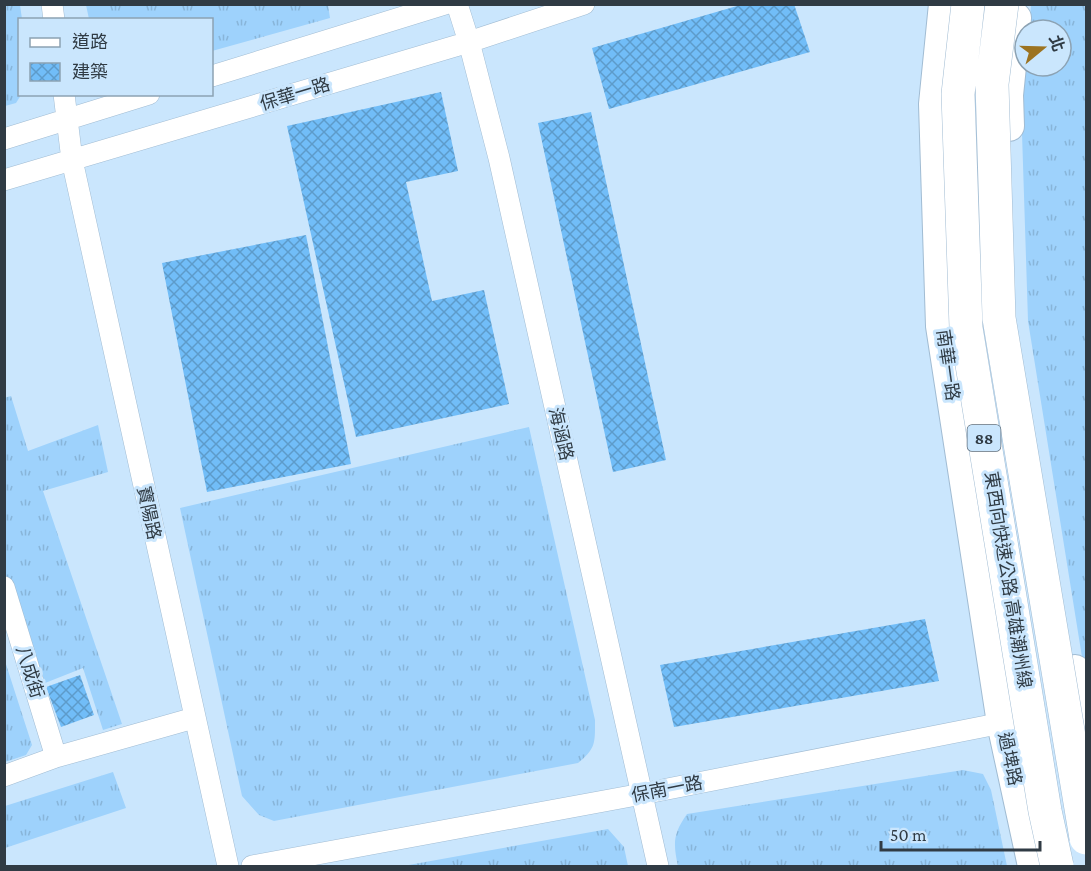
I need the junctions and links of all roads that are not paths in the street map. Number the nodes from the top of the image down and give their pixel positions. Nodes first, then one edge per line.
1 (445, 4) edge
2 (457, 4) edge
3 (584, 4) edge
4 (944, 4) edge
5 (968, 4) edge
6 (1002, 4) edge
7 (1018, 4) edge
8 (469, 42) junction
9 (213, 76) edge
10 (64, 96) edge
11 (142, 96) edge
12 (67, 119) junction
13 (4, 139) edge
14 (72, 160) junction
15 (4, 180) edge
16 (4, 587) edge
17 (194, 717) junction
18 (1085, 717) edge
19 (1002, 723) junction
20 (56, 758) junction
21 (4, 776) edge
22 (642, 794) junction
23 (1086, 838) edge
24 (228, 867) edge
25 (252, 867) edge
26 (658, 867) edge
27 (1033, 867) edge
28 (1057, 867) edge

1 - 9 street
2 - 8 street, 海涵路
3 - 8 street, 保華一路
4 - 19 main road, 南華一路
5 - 28 highway, 東西向快速公路 高雄潮州線 / 88, bridge
6 - 23 highway, 東西向快速公路 高雄潮州線 / 88, bridge
7 - 18 main road
8 - 14 street, 保華一路
8 - 22 street, 海涵路
10 - 12 street, 寶陽路
11 - 12 street
12 - 13 street
12 - 14 street, 寶陽路
14 - 15 street, 保華一路
14 - 17 street, 寶陽路
16 - 20 street, 八成街
17 - 20 street
17 - 24 street, 寶陽路
18 - 19 main road, 保南一路
19 - 22 street, 保南一路
19 - 27 main road, 過埤路
20 - 21 street
22 - 25 street, 保南一路
22 - 26 street, 海涵路

